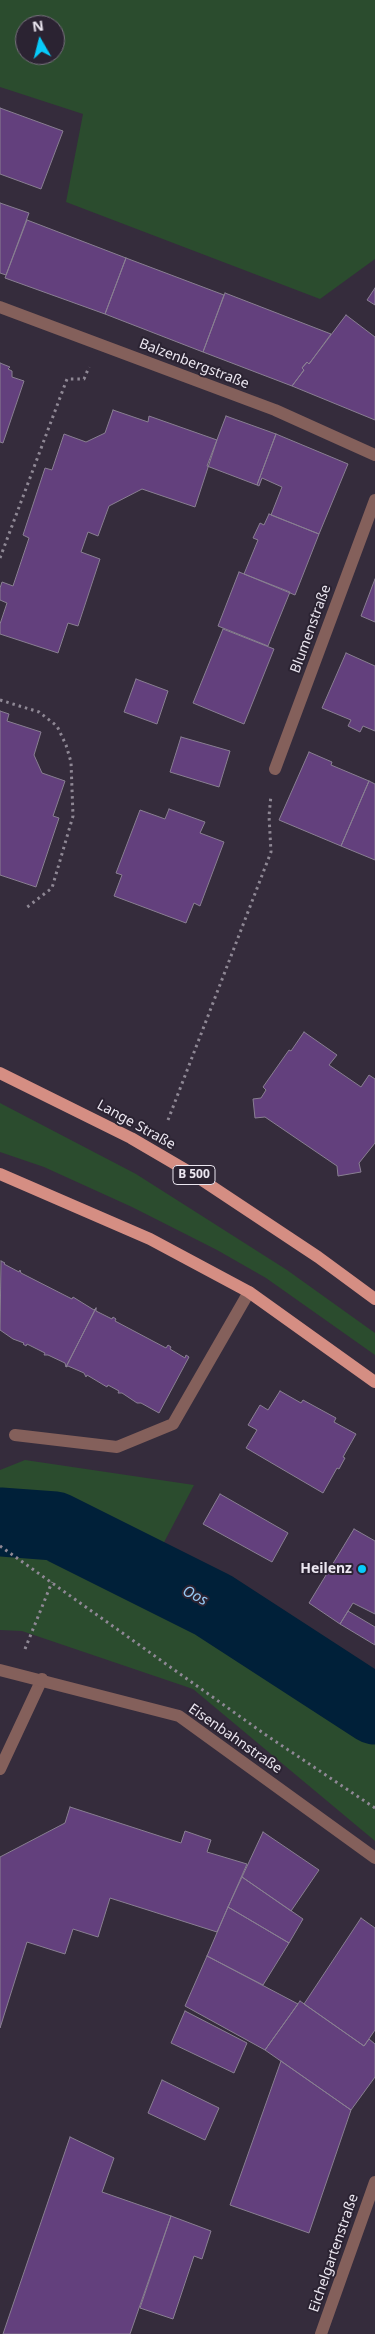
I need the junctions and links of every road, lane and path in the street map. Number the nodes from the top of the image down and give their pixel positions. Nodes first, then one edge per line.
1 (0, 307) edge
2 (99, 344) junction
3 (375, 455) edge
4 (375, 500) edge
5 (0, 558) edge
6 (0, 700) edge
7 (275, 769) joint
8 (26, 908) dead end
9 (0, 1073) edge
10 (168, 1120) dead end
11 (0, 1174) edge
12 (249, 1292) junction
13 (375, 1300) edge
14 (375, 1382) edge
15 (15, 1435) dead end
16 (0, 1546) edge
17 (52, 1582) junction
18 (0, 1670) edge
19 (16, 1672) junction
20 (42, 1679) junction
21 (0, 1769) edge
22 (375, 1808) edge
23 (375, 1858) edge
24 (375, 2182) edge
25 (321, 2334) edge

1 - 2 street, Balzenbergstraße
2 - 3 street, Balzenbergstraße
2 - 5 path
4 - 7 street, Blumenstraße
6 - 8 path
7 - 10 path
9 - 13 main road, Lange Straße / B 500
11 - 12 main road
12 - 14 main road
12 - 15 street
16 - 17 path
17 - 19 path
17 - 22 path
18 - 19 street, Eisenbahnstraße
19 - 20 street, Eisenbahnstraße
20 - 21 street
20 - 23 street, Eisenbahnstraße
24 - 25 street, Eichelgartenstraße

